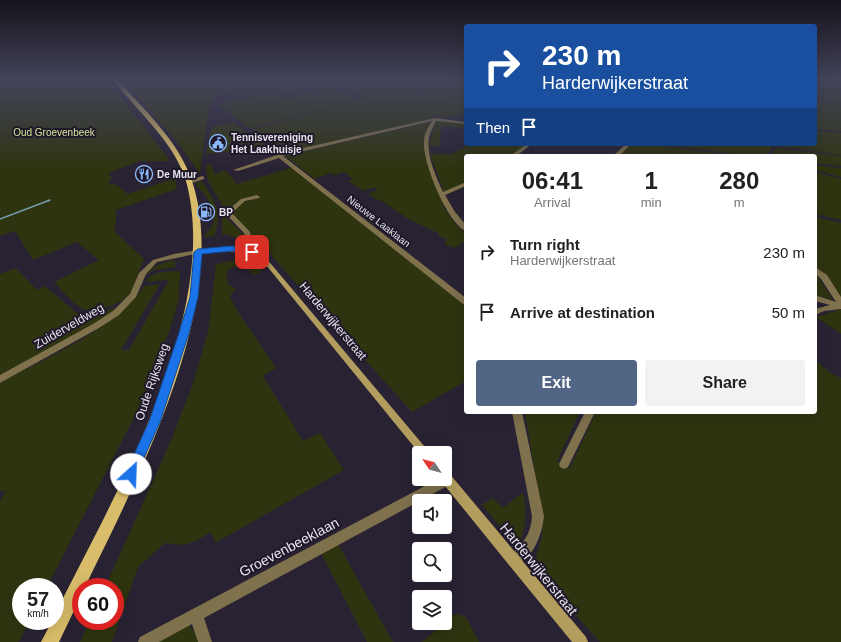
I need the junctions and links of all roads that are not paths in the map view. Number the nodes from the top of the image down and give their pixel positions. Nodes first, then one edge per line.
1 (140, 109) edge
2 (435, 120) junction
3 (464, 123) edge
4 (527, 146) edge
5 (627, 146) edge
6 (516, 154) edge
7 (618, 154) edge
8 (280, 156) junction
9 (236, 170) dead end
10 (202, 178) dead end
11 (189, 182) junction
12 (464, 185) edge
13 (443, 194) junction
14 (257, 197) dead end
15 (464, 227) edge
16 (243, 250) junction
17 (198, 252) junction
18 (817, 271) edge
19 (817, 299) edge
20 (464, 300) edge
21 (841, 305) edge
22 (817, 311) edge
23 (0, 379) edge
24 (517, 414) edge
25 (589, 414) edge
26 (419, 446) edge
27 (564, 464) dead end
28 (431, 486) edge
29 (452, 486) edge
30 (512, 561) junction
31 (196, 614) junction
32 (50, 642) edge
33 (145, 642) edge
34 (205, 642) edge
35 (581, 642) edge

1 - 11 main road, Oude Rijksweg
2 - 3 street
2 - 8 street
2 - 13 street
4 - 6 street
5 - 7 street
8 - 9 street
8 - 20 street, Nieuwe Laaklaan
10 - 11 street
11 - 17 main road, Oude Rijksweg
12 - 13 street
13 - 15 street
14 - 16 street
16 - 17 main road, Harderwijkerstraat
16 - 26 main road, Harderwijkerstraat
17 - 23 street, Zuiderveldweg
17 - 32 main road, Oude Rijksweg
18 - 21 street
19 - 21 street
21 - 22 street
24 - 30 street
25 - 27 street
28 - 31 street, Groevenbeeklaan
29 - 30 main road, Harderwijkerstraat
30 - 35 main road, Harderwijkerstraat
31 - 33 street, Groevenbeeklaan
31 - 34 street

